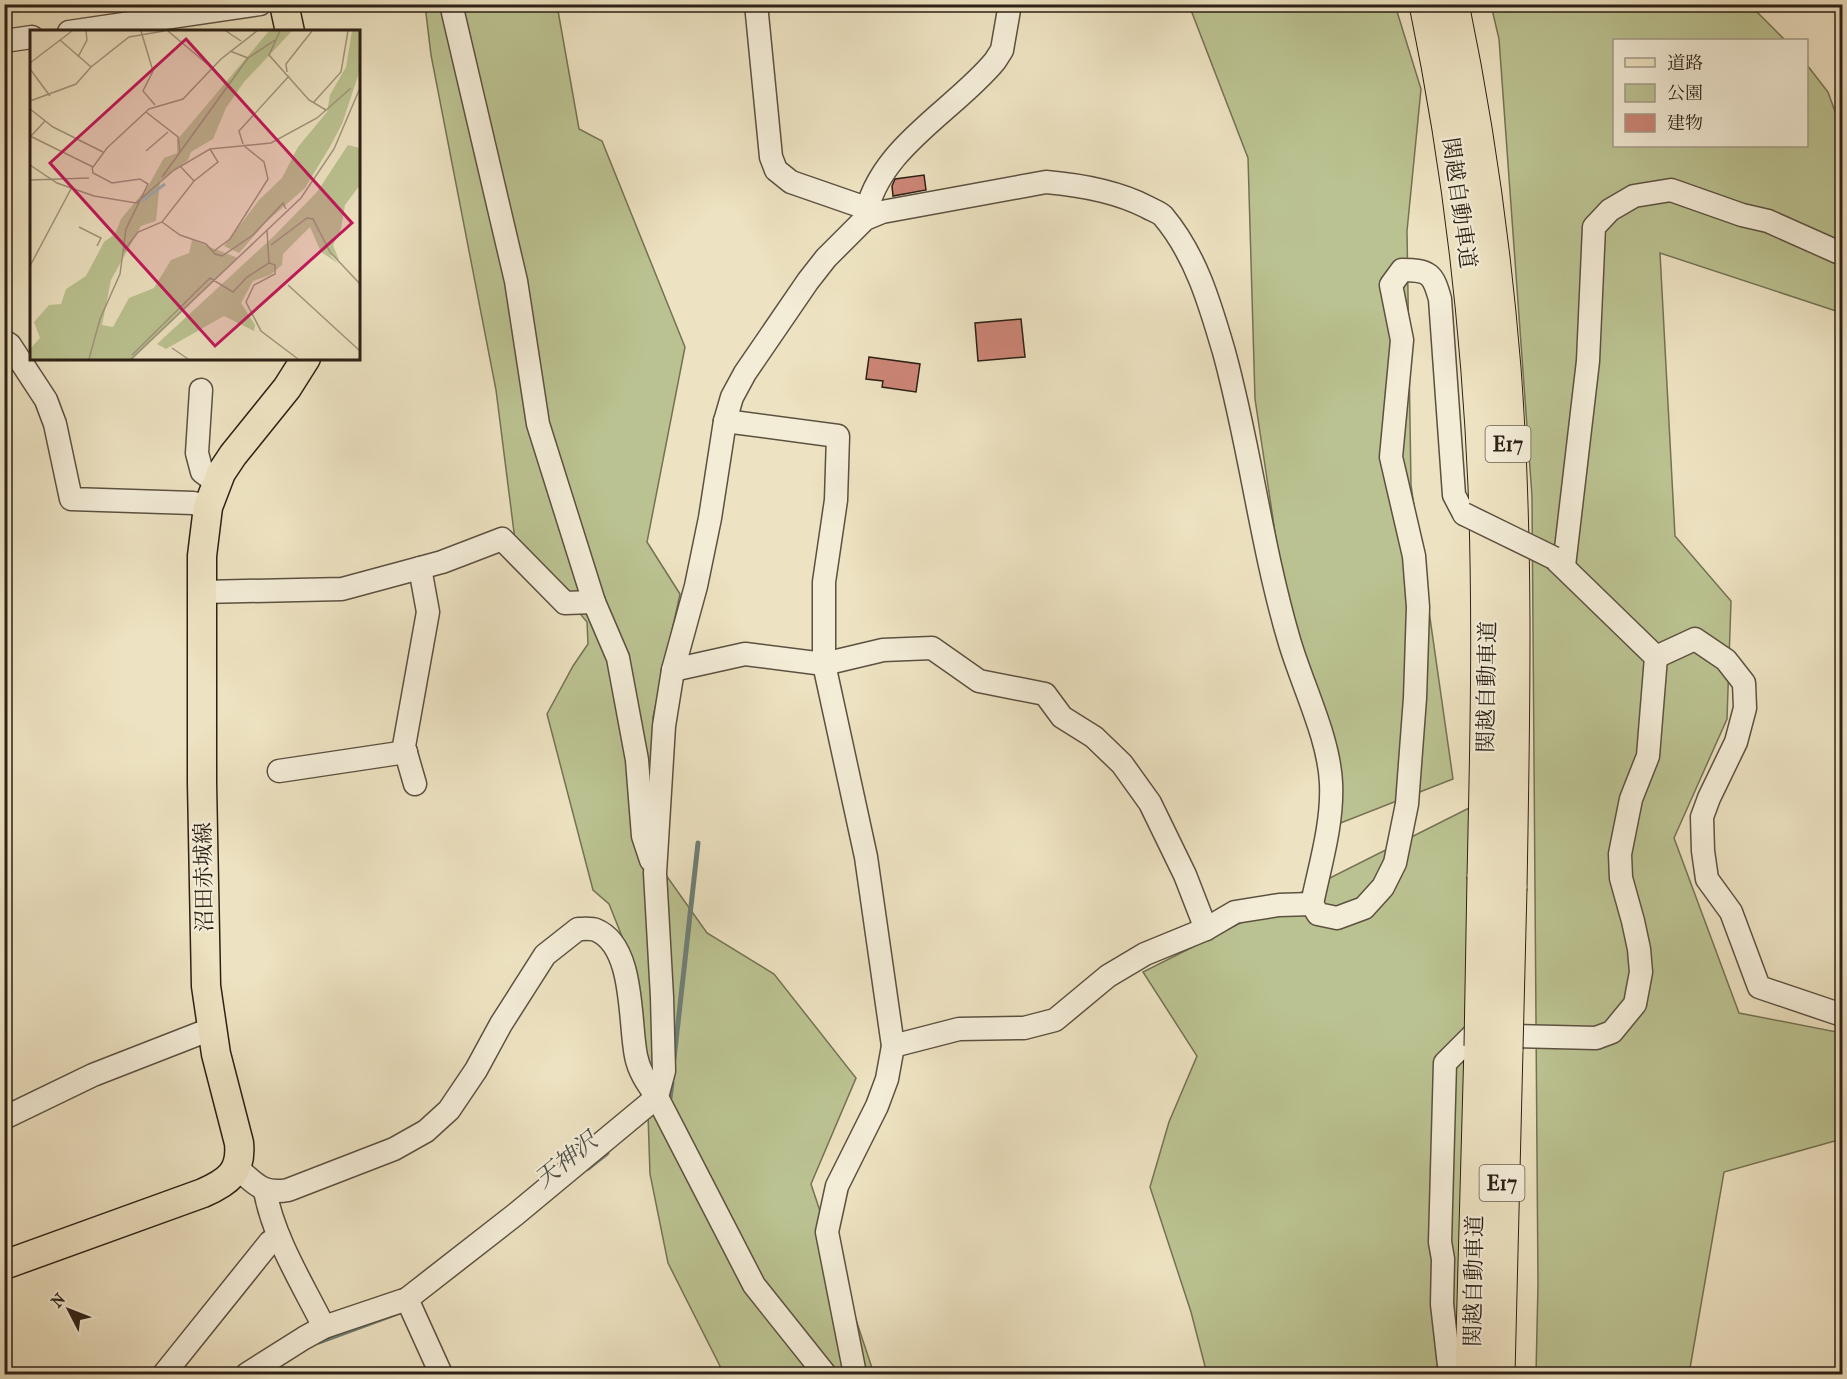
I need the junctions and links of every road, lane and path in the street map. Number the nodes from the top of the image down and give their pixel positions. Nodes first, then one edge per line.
1 (260, 4) edge
2 (284, 4) edge
3 (451, 4) edge
4 (756, 4) edge
5 (1010, 4) edge
6 (1426, 4) edge
7 (1452, 4) edge
8 (83, 30) edge
9 (290, 30) edge
10 (30, 37) edge
11 (4, 40) edge
12 (866, 213) junction
13 (1842, 254) edge
14 (4, 341) edge
15 (305, 360) edge
16 (201, 390) dead end
17 (725, 421) junction
18 (212, 495) junction
19 (1559, 562) junction
20 (420, 568) junction
21 (202, 592) junction
22 (594, 602) junction
23 (1656, 657) junction
24 (824, 664) junction
25 (673, 670) junction
26 (406, 752) junction
27 (279, 771) dead end
28 (415, 784) dead end
29 (656, 873) junction
30 (1497, 883) junction
31 (1312, 904) junction
32 (1206, 929) junction
33 (1842, 1015) edge
34 (212, 1029) junction
35 (893, 1046) junction
36 (657, 1097) junction
37 (4, 1118) edge
38 (237, 1168) junction
39 (265, 1191) junction
40 (279, 1237) junction
41 (4, 1265) edge
42 (407, 1299) junction
43 (1486, 1315) junction
44 (324, 1327) junction
45 (164, 1374) edge
46 (247, 1374) edge
47 (441, 1374) edge
48 (825, 1374) edge
49 (855, 1374) edge
50 (1450, 1374) edge
51 (1472, 1374) edge
52 (1498, 1374) edge

1 - 8 street
2 - 9 main road
3 - 22 street
4 - 12 street
5 - 12 street
6 - 30 highway, 関越自動車道 / E17
7 - 30 highway, 関越自動車道 / E17
10 - 11 street
12 - 17 street
12 - 31 street
13 - 19 street
14 - 18 street
15 - 18 main road, 沼田赤城線
16 - 18 street
17 - 24 street
17 - 25 street
18 - 21 main road, 沼田赤城線
19 - 23 street
19 - 31 street, bridge
20 - 21 street
20 - 22 street
20 - 26 street
21 - 34 main road, 沼田赤城線
22 - 29 street
23 - 33 street
23 - 50 street
24 - 25 street
24 - 32 street
24 - 35 street
25 - 29 street
26 - 27 street
26 - 28 street
29 - 36 street
30 - 43 highway, 関越自動車道 / E17, bridge
31 - 32 street
32 - 35 street
34 - 37 street
34 - 38 main road, 沼田赤城線
35 - 49 street
36 - 39 street
36 - 42 street
36 - 48 street
38 - 39 street
38 - 41 main road
39 - 40 street
40 - 44 street
40 - 45 street
42 - 44 street
42 - 47 street
43 - 51 highway, 関越自動車道 / E17
43 - 52 highway, 関越自動車道 / E17
44 - 46 street

